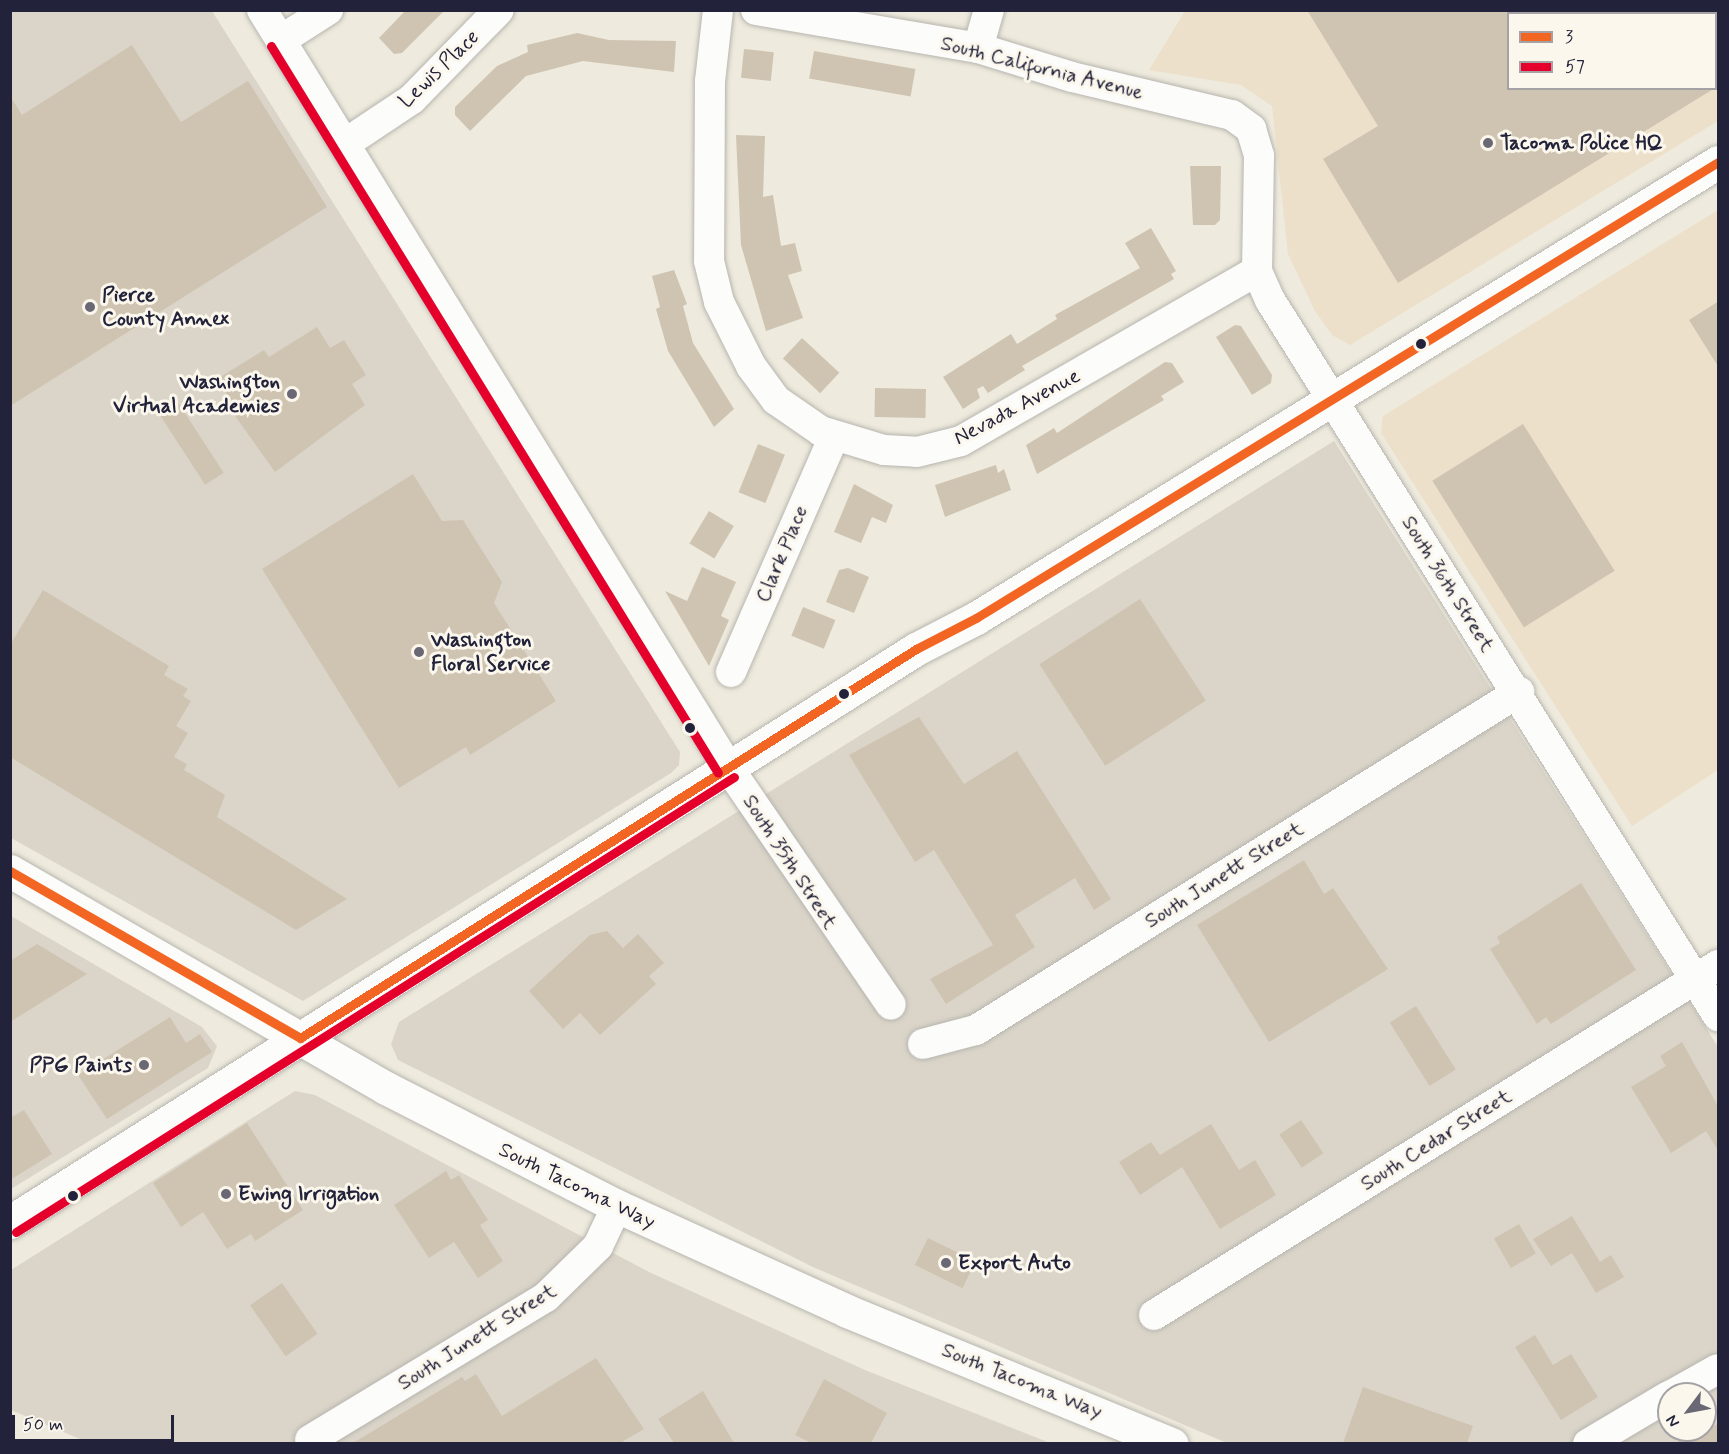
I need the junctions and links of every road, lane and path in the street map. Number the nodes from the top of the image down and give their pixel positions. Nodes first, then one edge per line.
1 (262, 10) edge
2 (328, 10) edge
3 (499, 10) edge
4 (718, 10) edge
5 (756, 10) edge
6 (988, 10) edge
7 (281, 40) junction
8 (978, 48) junction
9 (346, 143) junction
10 (1719, 162) edge
11 (1257, 271) junction
12 (1333, 398) junction
13 (834, 436) junction
14 (731, 672) dead end
15 (1518, 692) junction
16 (728, 767) junction
17 (10, 871) edge
18 (1707, 972) edge
19 (891, 1005) dead end
20 (1719, 1016) edge
21 (300, 1038) junction
22 (922, 1044) dead end
23 (616, 1206) junction
24 (10, 1222) edge
25 (1154, 1315) dead end
26 (1719, 1369) edge
27 (1695, 1382) edge
28 (1657, 1403) edge
29 (310, 1440) dead end
30 (1172, 1443) edge
31 (1588, 1443) edge

1 - 7 street, South 35th Street
2 - 7 street
3 - 9 street, Lewis Place
4 - 13 street, Nevada Avenue
5 - 8 street, South California Avenue
6 - 8 street
7 - 9 street, South 35th Street
8 - 11 street, South California Avenue
9 - 16 street, South 35th Street
10 - 12 main road
11 - 12 street, South 36th Street
11 - 13 street, Nevada Avenue
12 - 15 street, South 36th Street
12 - 16 main road
13 - 14 street, Clark Place
15 - 18 street, South 36th Street
15 - 22 street, South Junett Street
16 - 19 street, South 35th Street
16 - 21 main road
17 - 21 main road, South Tacoma Way
18 - 20 street, South 36th Street
18 - 25 street, South Cedar Street
21 - 23 main road, South Tacoma Way
21 - 24 main road
23 - 29 street, South Junett Street
23 - 30 main road, South Tacoma Way
26 - 27 street
28 - 31 street

